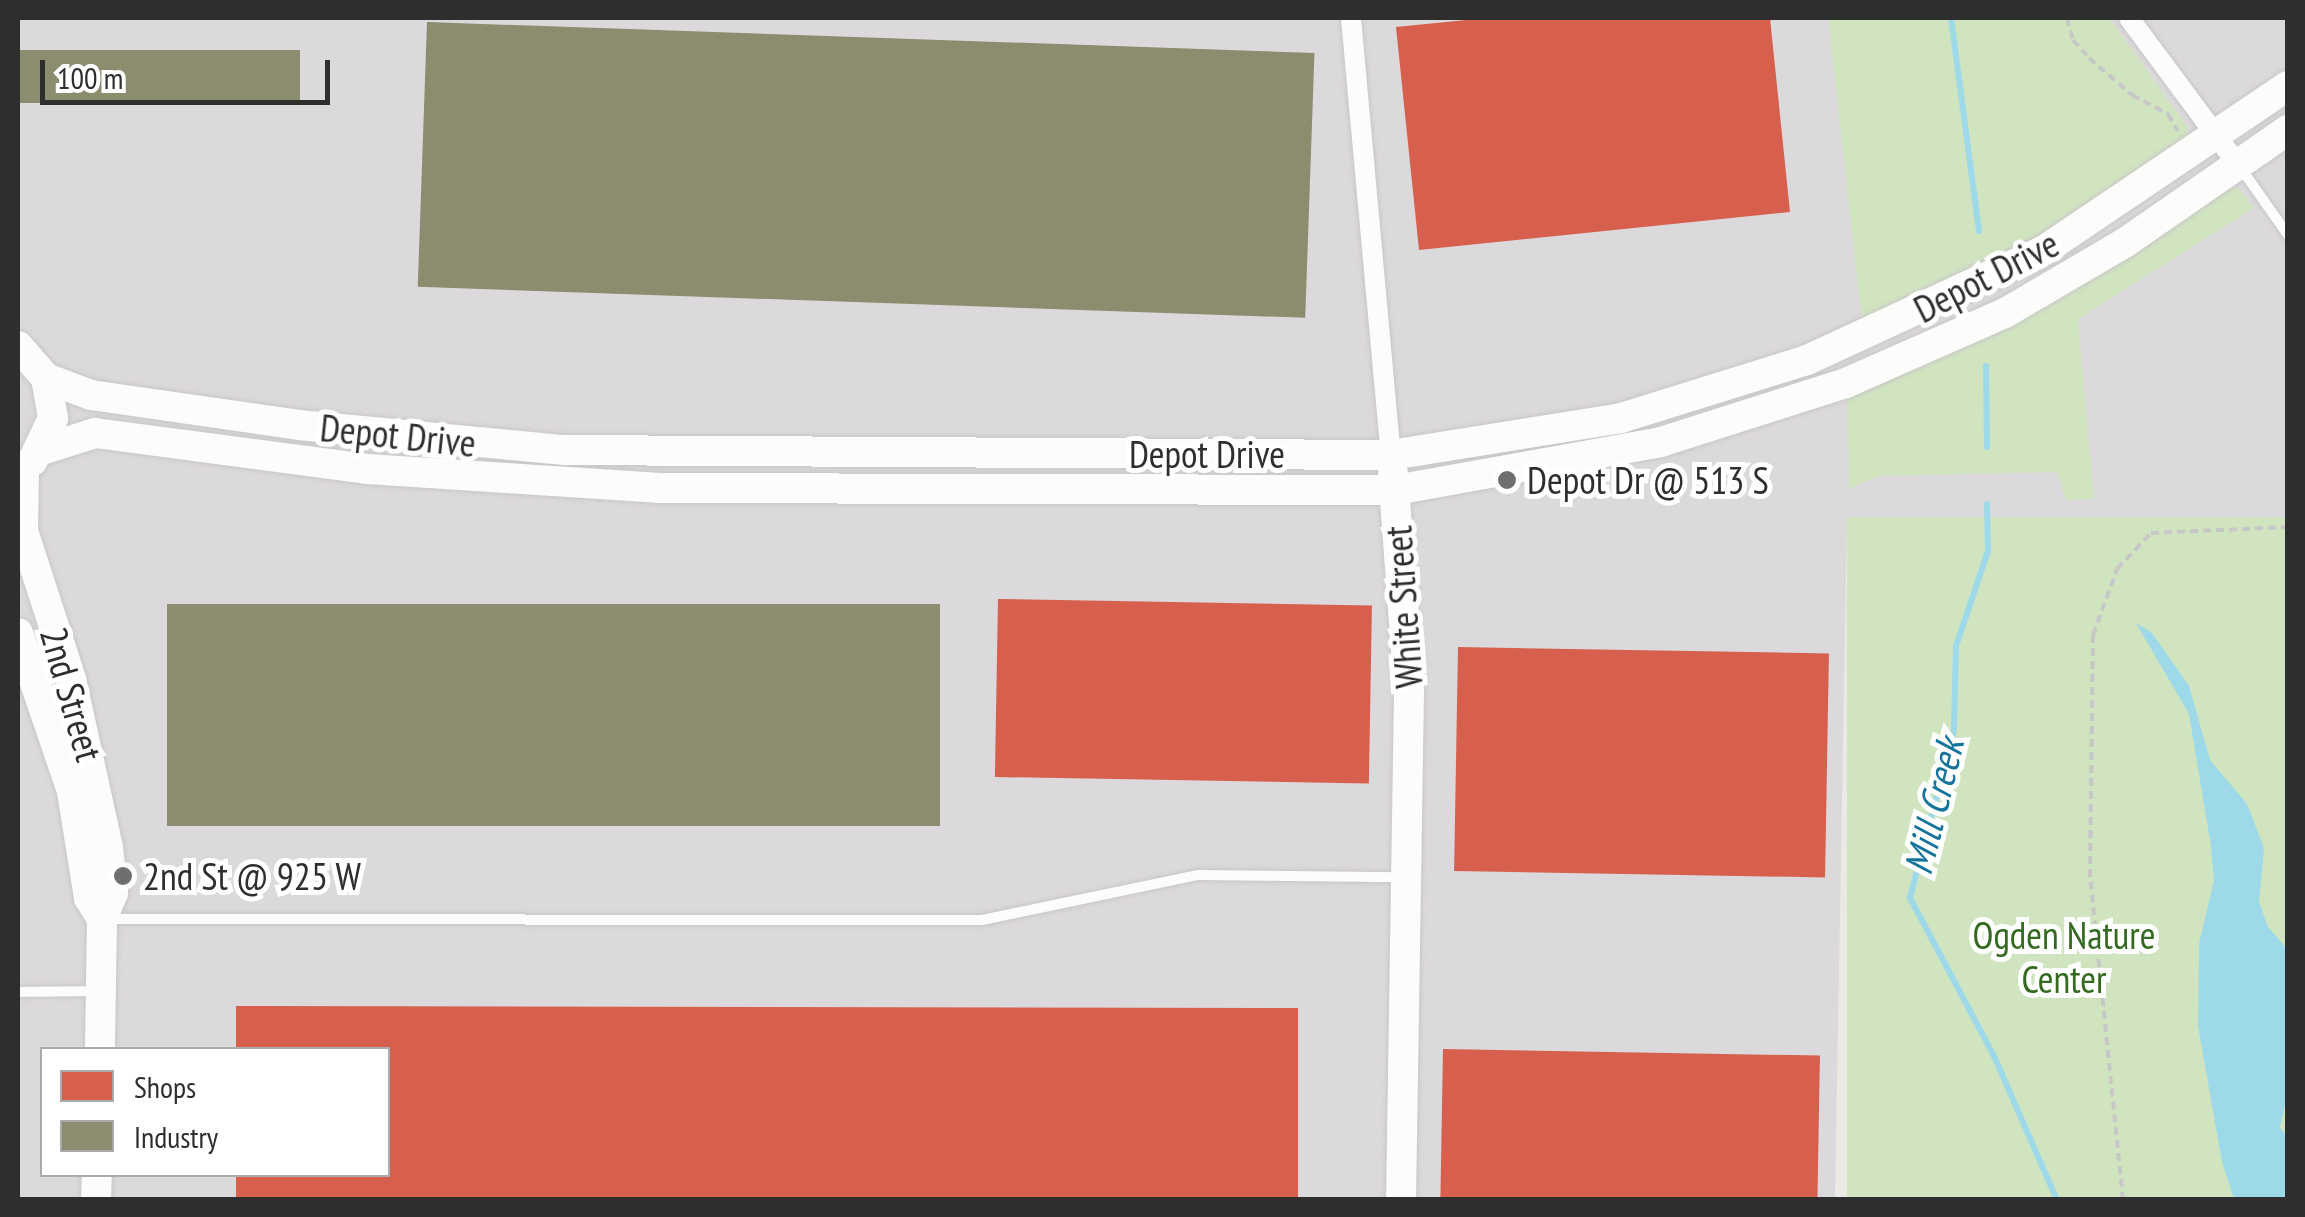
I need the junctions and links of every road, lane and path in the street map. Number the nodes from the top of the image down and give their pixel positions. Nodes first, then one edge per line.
1 (1351, 18) edge
2 (2067, 18) edge
3 (2129, 18) edge
4 (2288, 86) edge
5 (2288, 130) edge
6 (2216, 134) junction
7 (2239, 166) junction
8 (2288, 235) edge
9 (18, 346) edge
10 (46, 378) junction
11 (1391, 454) junction
12 (28, 465) edge
13 (1395, 490) junction
14 (2288, 527) edge
15 (18, 632) edge
16 (1406, 877) junction
17 (102, 919) junction
18 (101, 991) junction
19 (18, 992) edge
20 (100, 1047) edge
21 (1401, 1200) edge
22 (2123, 1200) edge

1 - 11 street, White Street
2 - 6 path
3 - 6 street
4 - 6 main road, Depot Drive
5 - 7 main road, Depot Drive
6 - 7 street
6 - 11 main road, Depot Drive
7 - 8 lane
7 - 13 main road, Depot Drive
9 - 10 main road
10 - 11 main road, Depot Drive
10 - 12 main road, 2nd Street
11 - 13 main road, White Street
12 - 13 main road, Depot Drive
12 - 17 main road, 2nd Street
13 - 16 main road, White Street
14 - 22 path
15 - 17 main road, 2nd Street
16 - 17 lane
16 - 21 main road, White Street
17 - 18 main road, 2nd Street
18 - 19 lane
18 - 20 main road, 2nd Street

